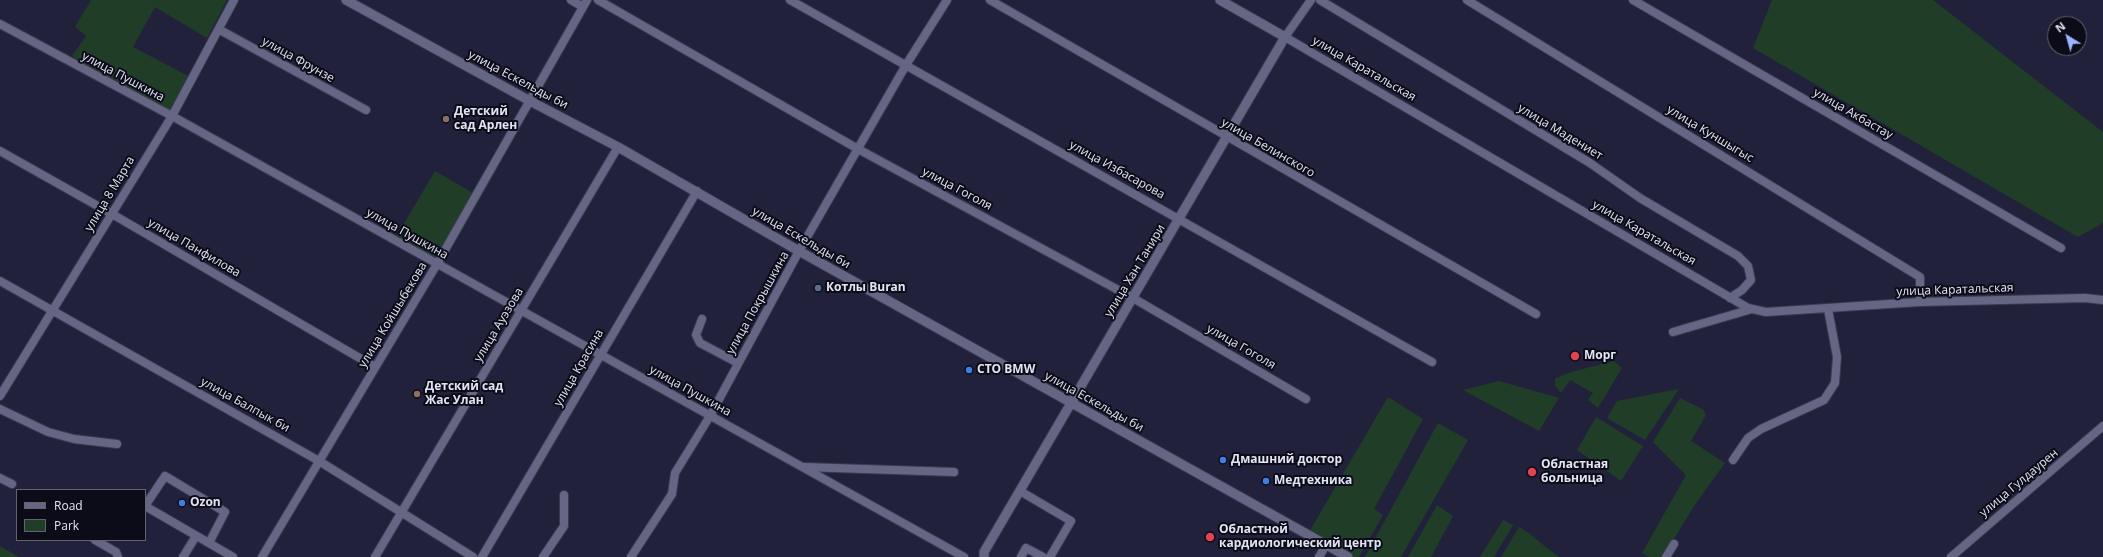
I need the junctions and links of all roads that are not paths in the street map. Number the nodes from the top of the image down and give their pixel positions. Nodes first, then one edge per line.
1 (234, 0) edge
2 (346, 0) edge
3 (571, 0) edge
4 (598, 0) edge
5 (790, 0) edge
6 (947, 0) edge
7 (990, 0) edge
8 (1220, 0) edge
9 (1311, 0) edge
10 (1320, 0) edge
11 (1467, 0) edge
12 (1633, 0) edge
13 (585, 3) edge
14 (0, 24) edge
15 (220, 30) junction
16 (1286, 37) junction
17 (906, 65) junction
18 (530, 101) junction
19 (366, 110) dead end
20 (172, 116) junction
21 (1227, 138) junction
22 (618, 147) junction
23 (858, 149) junction
24 (0, 151) edge
25 (697, 191) junction
26 (112, 214) junction
27 (1179, 219) junction
28 (2061, 248) dead end
29 (799, 252) junction
30 (437, 264) junction
31 (0, 281) edge
32 (1133, 298) junction
33 (1730, 298) junction
34 (2103, 300) edge
35 (1920, 302) junction
36 (1752, 309) junction
37 (1828, 309) junction
38 (522, 310) junction
39 (53, 311) junction
40 (1536, 314) dead end
41 (702, 319) dead end
42 (1673, 332) dead end
43 (601, 354) junction
44 (1432, 362) dead end
45 (738, 363) junction
46 (375, 368) junction
47 (0, 396) edge
48 (1306, 399) dead end
49 (1071, 403) junction
50 (0, 410) edge
51 (710, 416) junction
52 (2103, 426) edge
53 (117, 444) dead end
54 (1734, 460) dead end
55 (320, 461) junction
56 (801, 467) junction
57 (954, 472) dead end
58 (0, 478) edge
59 (12, 484) dead end
60 (1020, 490) junction
61 (564, 495) dead end
62 (146, 504) edge
63 (146, 507) edge
64 (402, 512) junction
65 (196, 536) junction
66 (97, 541) edge
67 (208, 543) junction
68 (1674, 544) dead end
69 (1326, 545) junction
70 (118, 557) edge
71 (184, 557) edge
72 (233, 557) edge
73 (262, 557) edge
74 (375, 557) edge
75 (473, 557) edge
76 (482, 557) edge
77 (543, 557) edge
78 (631, 557) edge
79 (964, 557) edge
80 (984, 557) edge
81 (1021, 557) edge
82 (1043, 557) edge
83 (1050, 557) edge
84 (1320, 557) edge
85 (1348, 557) edge
86 (1666, 557) edge
87 (1950, 557) edge

1 - 15 street, улица 8 Марта
2 - 18 street, улица Ескельды би
3 - 13 street
4 - 23 street, улица Гоголя
5 - 17 street, улица Избасарова
6 - 17 street, улица Покрышкина
7 - 21 street, улица Белинского
8 - 16 street, улица Каратальская
9 - 16 street, улица Хан Танири
10 - 33 street, улица Мадениет
11 - 35 street, улица Куншыгыс
12 - 28 street, улица Акбастау
13 - 18 street, улица Койшыбекова
14 - 20 street, улица Пушкина
15 - 19 street, улица Фрунзе
15 - 20 street, улица 8 Марта
16 - 21 street, улица Хан Танири
16 - 33 street, улица Каратальская
17 - 23 street, улица Покрышкина
17 - 27 street, улица Избасарова
18 - 22 street, улица Ескельды би
18 - 30 street, улица Койшыбекова
20 - 26 street, улица 8 Марта
20 - 30 street, улица Пушкина
21 - 27 street, улица Хан Танири
21 - 40 street, улица Белинского
22 - 25 street, улица Ескельды би
22 - 38 street, улица Ауэзова
23 - 29 street, улица Покрышкина
23 - 32 street, улица Гоголя
24 - 26 street, улица Панфилова
25 - 29 street, улица Ескельды би
25 - 43 street, улица Красина
26 - 39 street, улица 8 Марта
26 - 46 street, улица Панфилова
27 - 32 street, улица Хан Танири
27 - 44 street, улица Избасарова
29 - 45 street, улица Покрышкина
29 - 49 street, улица Ескельды би
30 - 38 street, улица Пушкина
30 - 46 street, улица Койшыбекова
31 - 39 street, улица Балпык би
32 - 48 street, улица Гоголя
32 - 49 street, улица Хан Танири
33 - 36 street, улица Каратальская
34 - 35 street, улица Каратальская
35 - 37 street, улица Каратальская
36 - 37 street, улица Каратальская
36 - 42 street
37 - 54 street
38 - 43 street, улица Пушкина
38 - 64 street, улица Ауэзова
39 - 47 street, улица 8 Марта
39 - 55 street, улица Балпык би
41 - 45 street
43 - 51 street, улица Пушкина
43 - 76 street, улица Красина
45 - 51 street, улица Покрышкина
46 - 55 street, улица Койшыбекова
49 - 60 street, улица Хан Танири
49 - 69 street, улица Ескельды би
50 - 53 street
51 - 56 street, улица Пушкина
51 - 78 street, улица Покрышкина
52 - 87 street, улица Гулдаурен
55 - 64 street, улица Балпык би
55 - 73 street, улица Койшыбекова
56 - 57 street, улица Пушкина
56 - 79 street, улица Пушкина
58 - 59 street
60 - 80 street, улица Хан Танири
60 - 83 street
61 - 77 street
62 - 67 street
63 - 65 street
64 - 74 street, улица Ауэзова
64 - 75 street, улица Балпык би
65 - 67 street
65 - 71 street
66 - 70 street
67 - 72 street
68 - 86 street
69 - 84 street
69 - 85 street, улица Ескельды би
81 - 82 street

